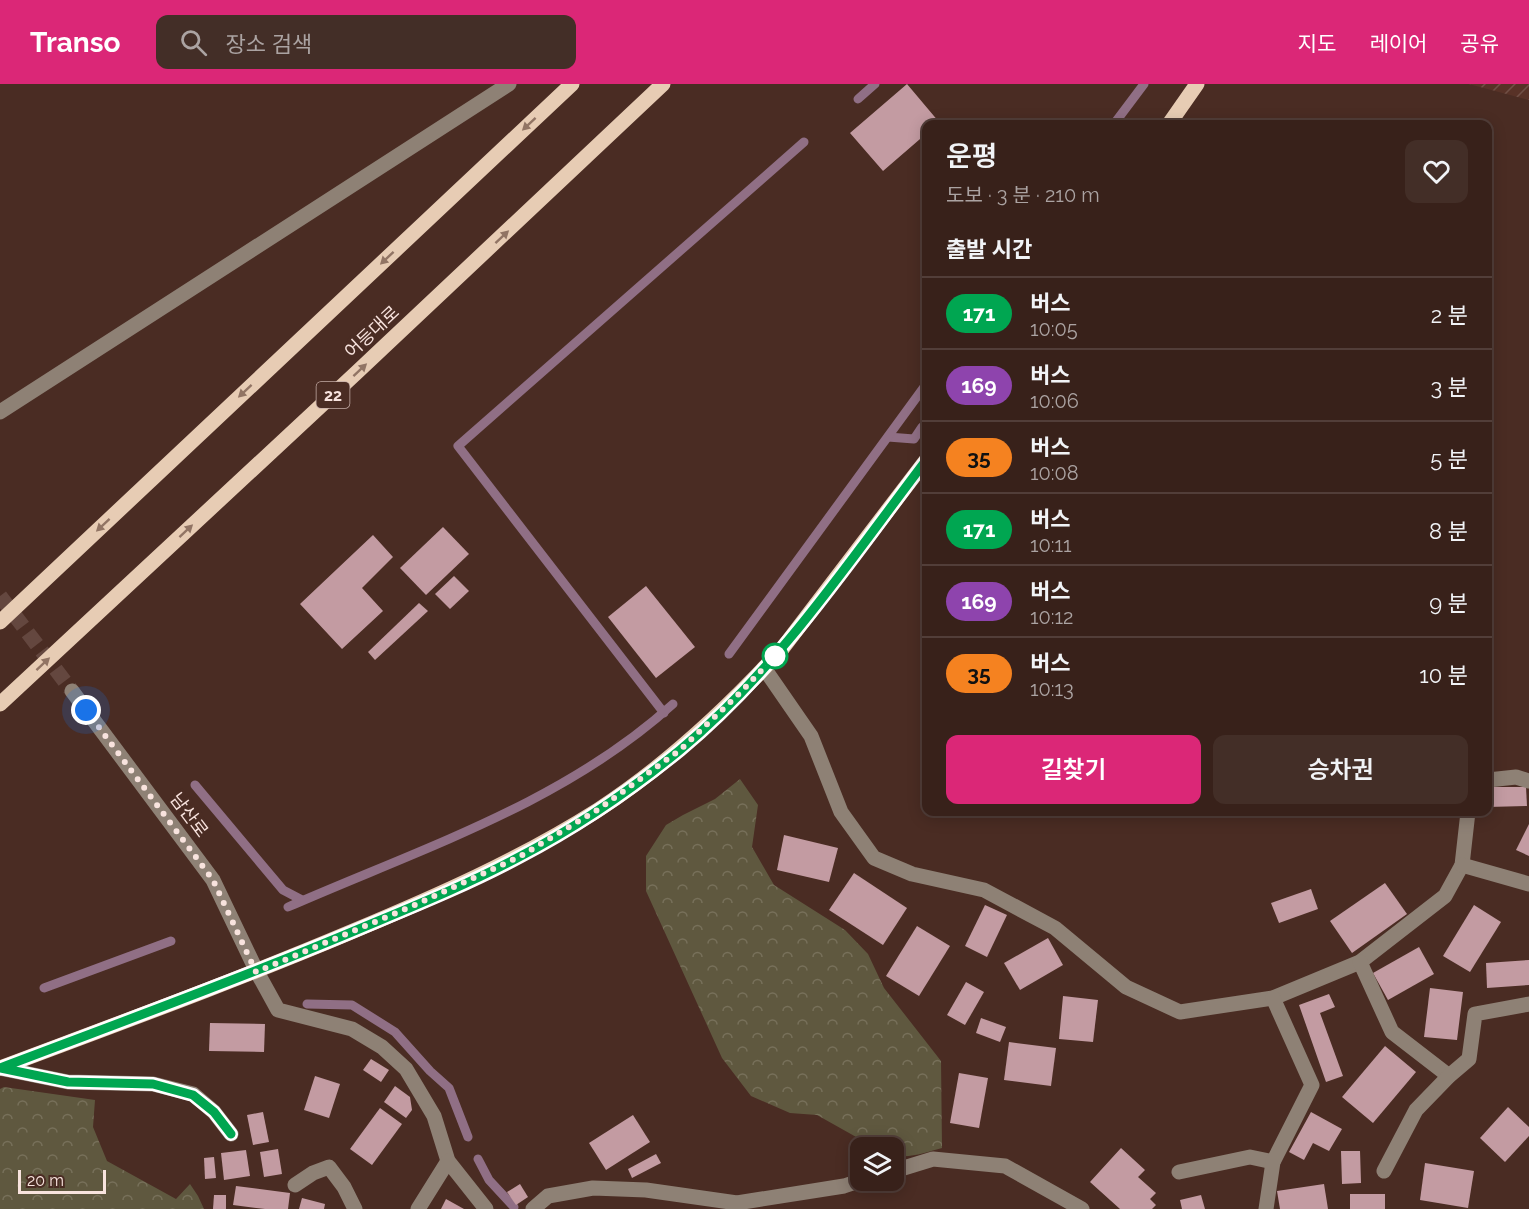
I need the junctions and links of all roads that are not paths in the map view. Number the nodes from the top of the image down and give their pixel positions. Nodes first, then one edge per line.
1 (508, 84) edge
2 (572, 84) edge
3 (663, 84) edge
4 (1197, 84) edge
5 (1172, 120) edge
6 (0, 412) edge
7 (922, 466) edge
8 (0, 622) edge
9 (764, 668) junction
10 (72, 691) tunnel mouth
11 (0, 704) edge
12 (1492, 780) edge
13 (1529, 781) edge
14 (1467, 816) edge
15 (1461, 865) junction
16 (1529, 884) edge
17 (1360, 962) junction
18 (256, 972) junction
19 (1273, 998) junction
20 (1529, 1004) edge
21 (0, 1068) edge
22 (1449, 1076) junction
23 (231, 1134) dead end
24 (448, 1161) junction
25 (1273, 1162) junction
26 (904, 1168) edge
27 (1384, 1171) dead end
28 (1179, 1172) dead end
29 (850, 1184) edge
30 (295, 1185) dead end
31 (355, 1209) edge
32 (418, 1209) edge
33 (486, 1209) edge
34 (533, 1209) edge
35 (1082, 1209) edge
36 (1266, 1209) edge

1 - 6 street
2 -> 8 main road
11 -> 3 main road, 어등대로 / 22
4 - 5 main road
7 - 9 main road
9 - 18 main road
9 - 19 street
10 - 18 street, 남산로
12 - 13 street
14 - 15 street
15 - 16 street
15 - 17 street
17 - 19 street
17 - 22 street
18 - 21 main road
18 - 24 street, 남산로
19 - 25 street
20 - 22 street
21 - 23 street
22 - 27 street
24 - 32 street
24 - 33 street
25 - 28 street
25 - 36 street
26 - 35 street
29 - 34 street
30 - 31 street

